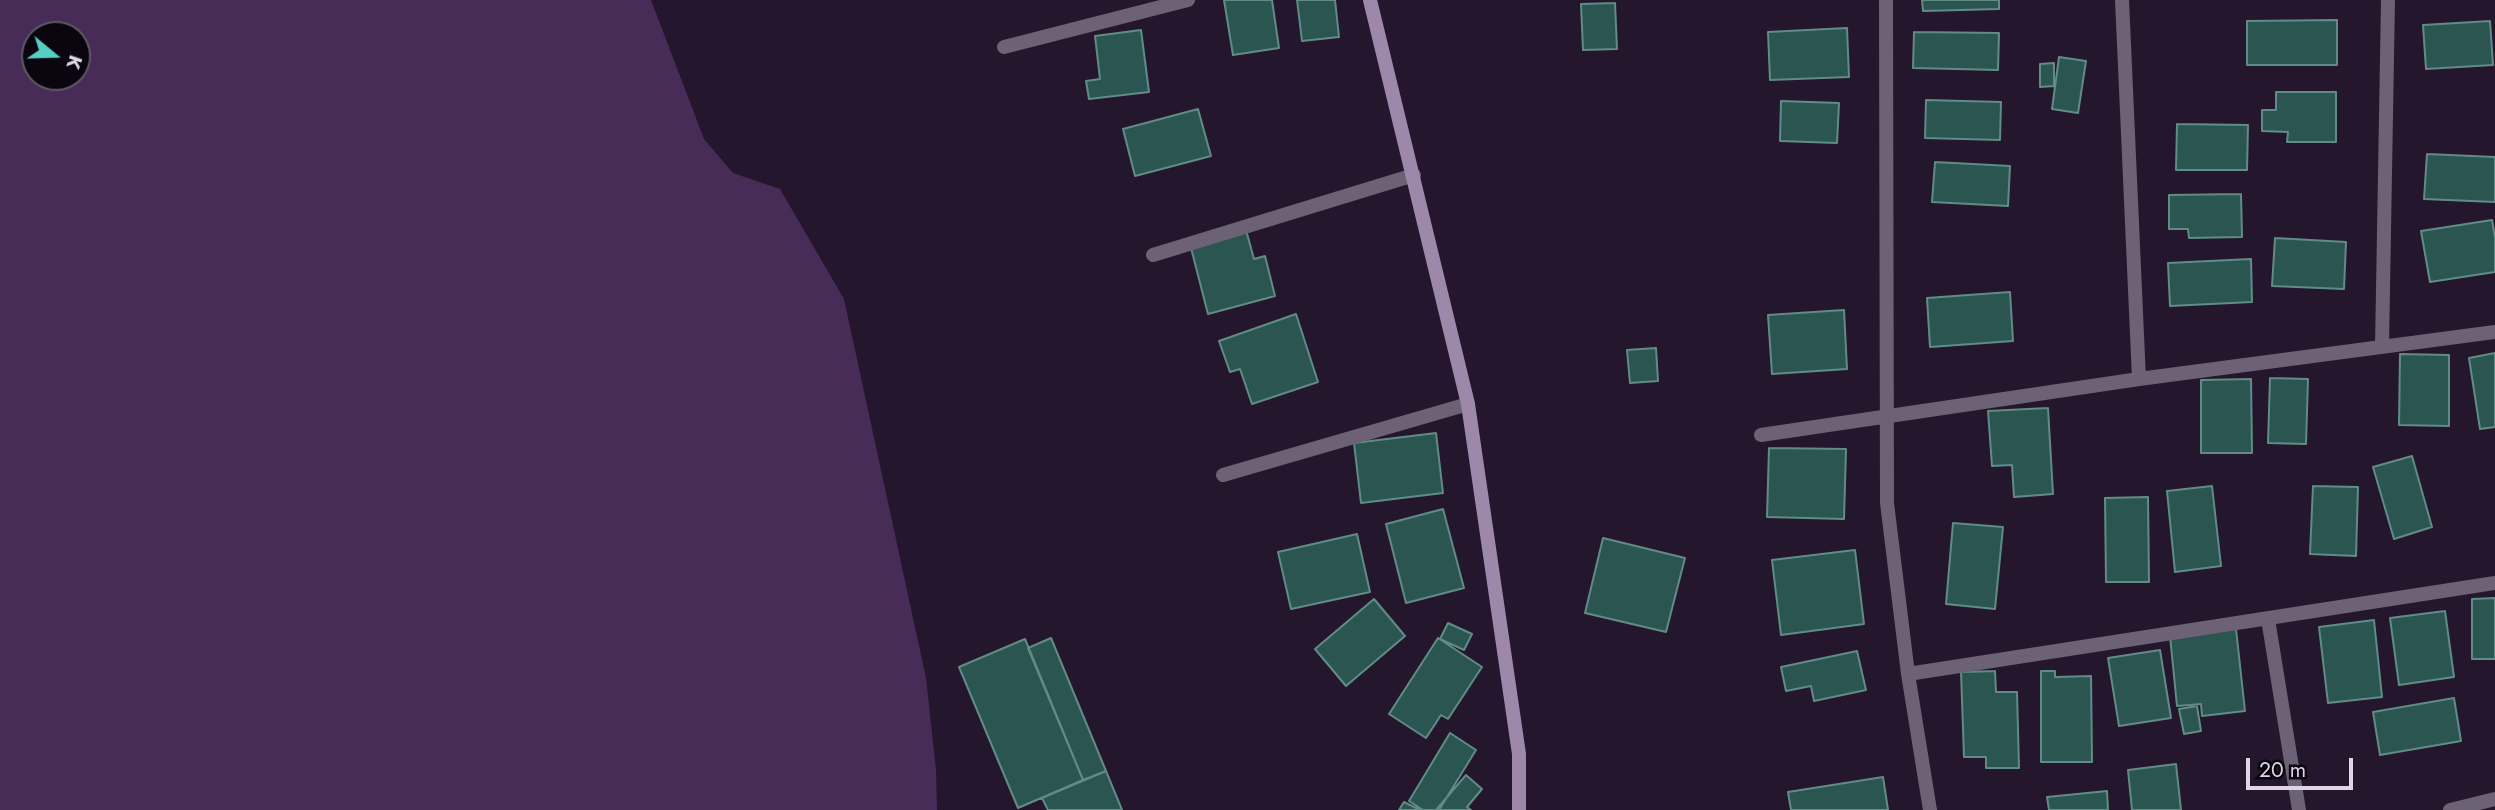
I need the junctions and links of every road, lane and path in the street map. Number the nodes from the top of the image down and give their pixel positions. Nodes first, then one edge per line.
1 (1188, 0) edge
2 (1370, 0) edge
3 (1886, 0) edge
4 (2122, 0) edge
5 (2388, 0) edge
6 (1004, 47) dead end
7 (1415, 175) junction
8 (1153, 255) dead end
9 (2495, 332) edge
10 (2382, 347) junction
11 (2139, 379) junction
12 (1468, 404) junction
13 (1887, 416) junction
14 (1761, 435) dead end
15 (1223, 475) dead end
16 (2495, 583) edge
17 (2268, 619) junction
18 (1908, 674) junction
19 (2495, 799) edge
20 (1519, 810) edge
21 (1930, 810) edge
22 (2299, 810) edge
23 (2450, 810) edge

1 - 6 street
2 - 7 street
3 - 13 street
4 - 11 street
5 - 10 street
7 - 8 street
7 - 12 street
9 - 10 street
10 - 11 street
11 - 13 street
12 - 15 street
12 - 20 street
13 - 14 street
13 - 18 street
16 - 17 street
17 - 18 street
17 - 22 street
18 - 21 street
19 - 23 street

